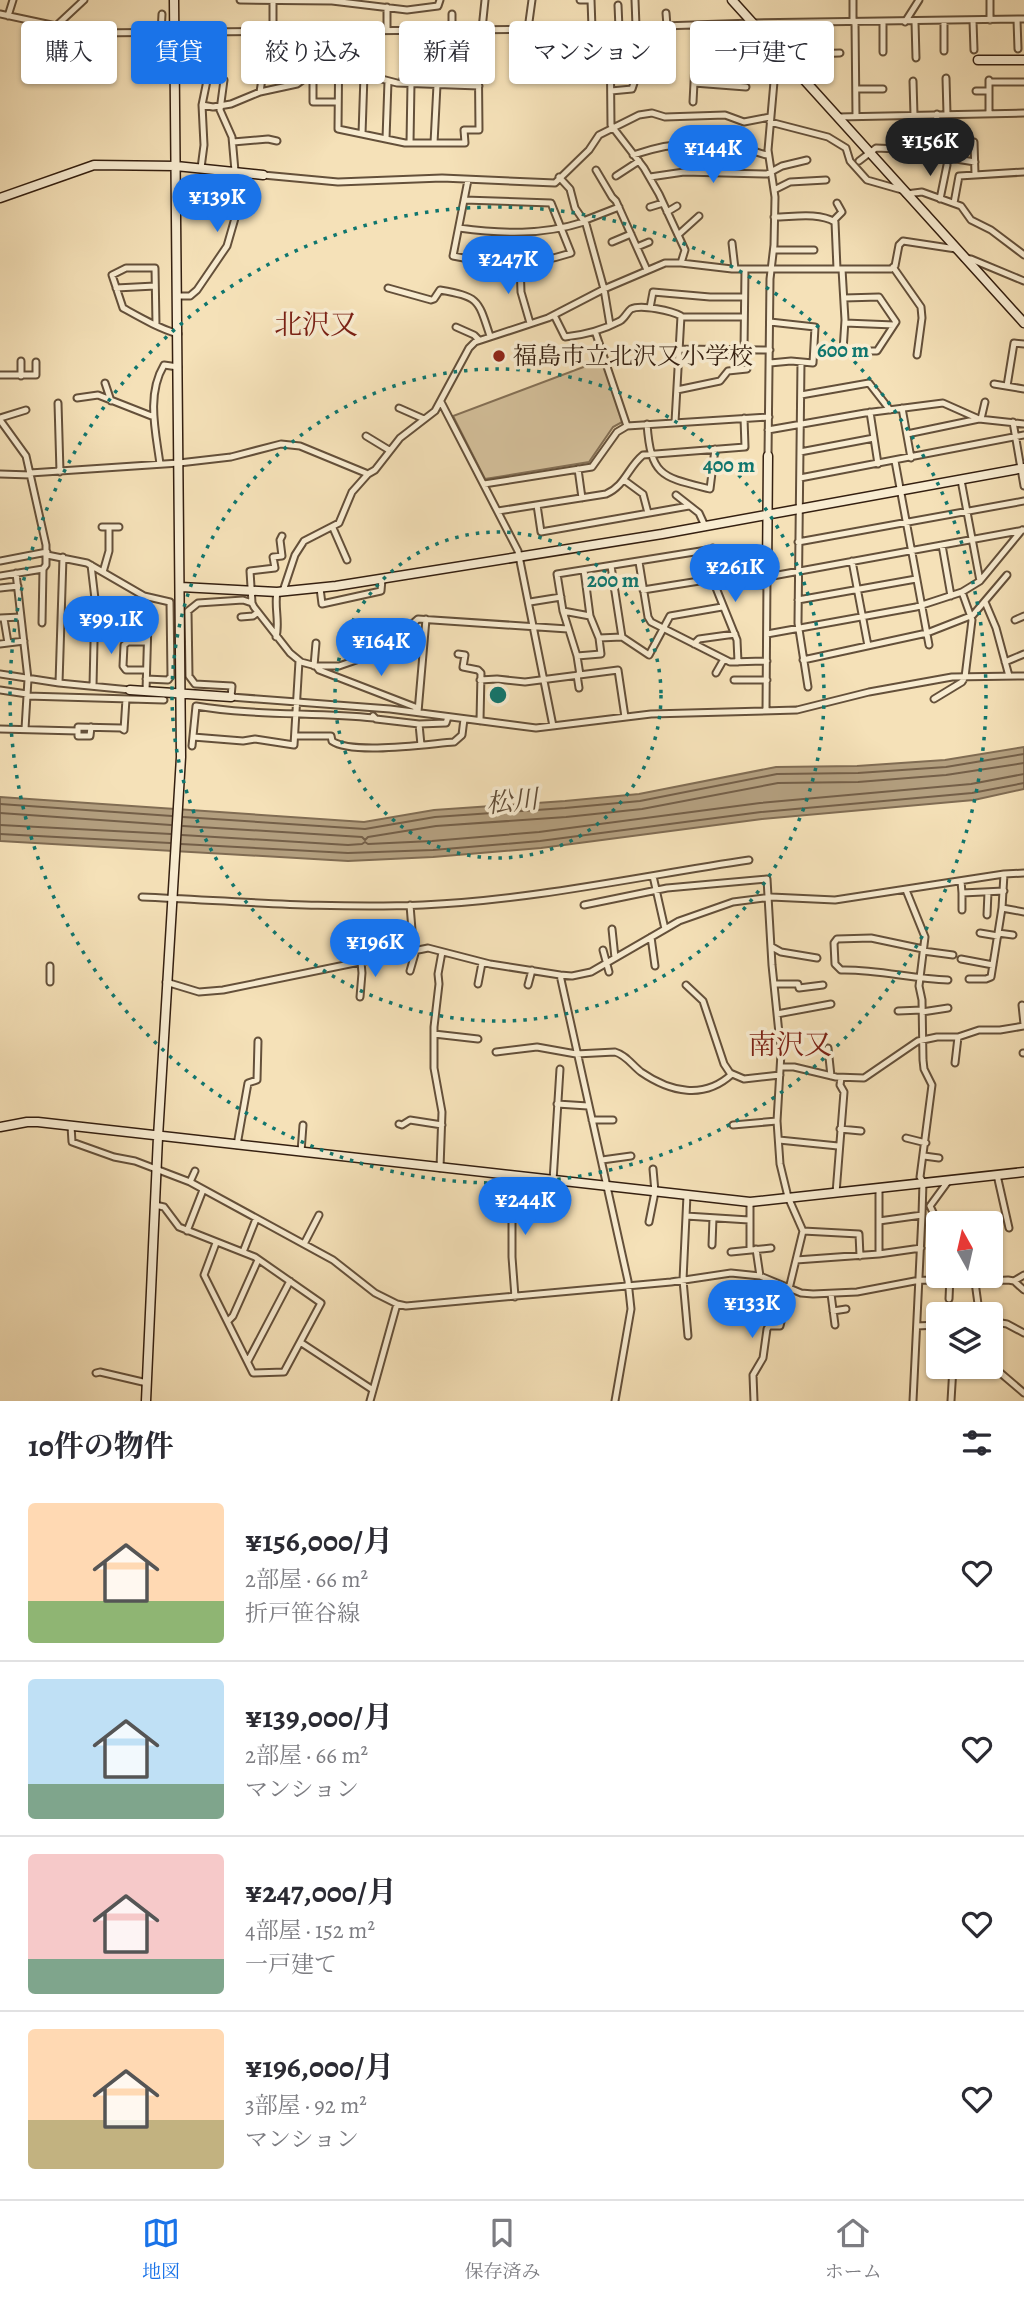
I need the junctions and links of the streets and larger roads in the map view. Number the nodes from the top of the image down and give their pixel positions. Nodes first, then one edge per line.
1 (13, 0) edge
2 (84, 0) edge
3 (174, 0) edge
4 (240, 0) edge
5 (314, 0) edge
6 (415, 0) edge
7 (440, 0) edge
8 (485, 0) edge
9 (532, 0) edge
10 (580, 0) edge
11 (592, 0) edge
12 (635, 0) edge
13 (732, 0) edge
14 (853, 0) edge
15 (919, 0) edge
16 (990, 0) edge
17 (273, 1) edge
18 (350, 1) edge
19 (384, 5) edge
20 (618, 5) dead end
21 (416, 9) junction
22 (666, 13) dead end
23 (0, 14) edge
24 (162, 14) dead end
25 (452, 14) dead end
26 (8, 16) junction
27 (990, 20) junction
28 (1021, 20) edge
29 (29, 21) edge
30 (61, 21) edge
31 (162, 21) edge
32 (174, 21) edge
33 (273, 21) edge
34 (452, 21) edge
35 (481, 21) edge
36 (529, 21) edge
37 (592, 21) edge
38 (619, 21) edge
39 (636, 21) edge
40 (668, 21) edge
41 (751, 21) edge
42 (973, 21) junction
43 (834, 22) edge
44 (854, 22) junction
45 (883, 22) junction
46 (905, 22) junction
47 (915, 22) junction
48 (944, 22) junction
49 (387, 30) joint
50 (399, 30) edge
51 (1018, 48) dead end
52 (974, 50) dead end
53 (944, 51) dead end
54 (834, 52) edge
55 (840, 52) dead end
56 (883, 52) dead end
57 (916, 58) dead end
58 (978, 60) dead end
59 (1024, 60) edge
60 (946, 78) dead end
61 (385, 80) edge
62 (388, 81) junction
63 (913, 81) dead end
64 (1024, 82) edge
65 (399, 83) edge
66 (175, 84) edge
67 (206, 84) edge
68 (223, 84) edge
69 (261, 84) edge
70 (297, 84) edge
71 (313, 84) edge
72 (338, 84) edge
73 (363, 84) edge
74 (411, 84) edge
75 (424, 84) edge
76 (611, 84) edge
77 (634, 84) edge
78 (694, 84) edge
79 (708, 84) edge
80 (774, 84) edge
81 (808, 84) edge
82 (437, 85) junction
83 (479, 86) joint
84 (735, 86) joint
85 (746, 87) dead end
86 (856, 89) junction
87 (883, 89) dead end
88 (611, 91) junction
89 (976, 91) dead end
90 (989, 91) junction
91 (260, 92) junction
92 (338, 102) junction
93 (693, 102) dead end
94 (202, 105) junction
95 (219, 106) junction
96 (1024, 113) edge
97 (937, 114) junction
98 (947, 114) junction
99 (989, 114) junction
100 (914, 115) junction
101 (856, 116) junction
102 (838, 117) junction
103 (770, 119) junction
104 (613, 127) junction
105 (362, 134) junction
106 (935, 138) dead end
107 (386, 139) junction
108 (277, 141) dead end
109 (233, 142) junction
110 (974, 142) dead end
111 (411, 143) junction
112 (434, 143) junction
113 (708, 144) junction
114 (899, 149) dead end
115 (869, 152) junction
116 (633, 155) junction
117 (768, 155) junction
118 (956, 159) dead end
119 (807, 160) dead end
120 (859, 160) dead end
121 (639, 161) junction
122 (975, 162) junction
123 (947, 165) dead end
124 (176, 166) junction
125 (201, 168) junction
126 (596, 170) dead end
127 (235, 171) junction
128 (707, 172) junction
129 (1024, 172) edge
130 (248, 173) junction
131 (772, 173) junction
132 (975, 174) junction
133 (264, 175) joint
134 (615, 176) dead end
135 (559, 177) junction
136 (650, 177) junction
137 (468, 180) junction
138 (826, 180) dead end
139 (774, 190) junction
140 (904, 192) junction
141 (0, 198) edge
142 (940, 199) junction
143 (464, 200) junction
144 (663, 203) junction
145 (837, 203) dead end
146 (954, 203) junction
147 (677, 206) dead end
148 (619, 207) junction
149 (650, 207) dead end
150 (667, 212) junction
151 (699, 216) dead end
152 (774, 217) junction
153 (584, 221) junction
154 (833, 221) junction
155 (459, 228) junction
156 (563, 229) junction
157 (631, 234) junction
158 (678, 235) junction
159 (612, 242) dead end
160 (649, 242) dead end
161 (732, 243) dead end
162 (637, 247) junction
163 (956, 249) junction
164 (774, 250) junction
165 (814, 250) dead end
166 (1024, 256) edge
167 (964, 258) junction
168 (681, 263) junction
169 (520, 264) junction
170 (893, 267) junction
171 (745, 269) junction
172 (771, 269) junction
173 (840, 269) junction
174 (647, 270) junction
175 (735, 270) junction
176 (1024, 281) edge
177 (155, 286) junction
178 (116, 288) junction
179 (388, 288) dead end
180 (604, 289) junction
181 (178, 296) junction
182 (744, 297) junction
183 (844, 298) junction
184 (650, 308) junction
185 (554, 315) junction
186 (681, 317) junction
187 (744, 317) junction
188 (770, 322) junction
189 (530, 323) junction
190 (845, 323) junction
191 (1024, 323) edge
192 (610, 325) junction
193 (894, 325) junction
194 (156, 326) junction
195 (456, 327) dead end
196 (595, 331) junction
197 (178, 334) junction
198 (490, 336) junction
199 (479, 340) junction
200 (1024, 344) edge
201 (679, 349) junction
202 (744, 350) junction
203 (770, 350) junction
204 (917, 355) dead end
205 (21, 361) dead end
206 (36, 362) dead end
207 (801, 362) junction
208 (770, 366) junction
209 (178, 367) junction
210 (747, 369) dead end
211 (0, 376) edge
212 (21, 376) junction
213 (105, 383) dead end
214 (994, 384) dead end
215 (1007, 386) junction
216 (1024, 389) edge
217 (677, 390) junction
218 (801, 395) junction
219 (77, 398) dead end
220 (111, 401) junction
221 (440, 402) junction
222 (985, 402) dead end
223 (58, 403) dead end
224 (399, 408) dead end
225 (902, 408) junction
226 (26, 410) dead end
227 (890, 410) junction
228 (870, 412) junction
229 (154, 417) junction
230 (768, 417) junction
231 (744, 418) junction
232 (0, 419) edge
233 (424, 419) junction
234 (980, 419) junction
235 (675, 422) junction
236 (1013, 422) junction
237 (647, 424) junction
238 (1024, 424) edge
239 (800, 425) junction
240 (627, 426) junction
241 (768, 430) junction
242 (907, 434) junction
243 (1024, 435) edge
244 (366, 436) dead end
245 (874, 438) junction
246 (1015, 438) junction
247 (715, 449) junction
248 (389, 450) junction
249 (800, 452) junction
250 (650, 454) junction
251 (768, 456) joint
252 (911, 458) junction
253 (895, 461) junction
254 (180, 463) junction
255 (159, 464) junction
256 (878, 464) junction
257 (1023, 468) edge
258 (578, 469) junction
259 (60, 472) junction
260 (0, 474) edge
261 (30, 474) junction
262 (368, 474) junction
263 (800, 478) junction
264 (624, 480) junction
265 (961, 480) junction
266 (350, 481) dead end
267 (360, 482) junction
268 (484, 484) junction
269 (1024, 486) edge
270 (900, 491) junction
271 (676, 495) dead end
272 (582, 498) junction
273 (1024, 501) edge
274 (537, 505) junction
275 (689, 506) junction
276 (799, 509) junction
277 (498, 511) junction
278 (967, 511) junction
279 (648, 513) junction
280 (766, 515) junction
281 (906, 522) junction
282 (705, 526) junction
283 (119, 527) dead end
284 (332, 528) junction
285 (1023, 530) edge
286 (282, 536) dead end
287 (972, 539) junction
288 (798, 542) junction
289 (942, 545) junction
290 (911, 551) junction
291 (47, 553) junction
292 (63, 557) junction
293 (520, 557) junction
294 (347, 560) dead end
295 (0, 561) edge
296 (852, 561) junction
297 (639, 562) junction
298 (91, 565) junction
299 (611, 566) junction
300 (43, 569) junction
301 (584, 570) junction
302 (798, 571) junction
303 (103, 572) junction
304 (16, 573) junction
305 (1007, 575) dead end
306 (0, 576) edge
307 (382, 579) junction
308 (712, 579) junction
309 (916, 579) junction
310 (767, 581) junction
311 (980, 581) junction
312 (736, 584) dead end
313 (18, 586) junction
314 (181, 587) junction
315 (0, 588) edge
316 (320, 588) junction
317 (857, 589) junction
318 (643, 590) junction
319 (252, 591) junction
320 (280, 591) junction
321 (962, 592) junction
322 (951, 596) junction
323 (561, 597) junction
324 (798, 600) junction
325 (530, 602) junction
326 (985, 602) junction
327 (252, 603) junction
328 (922, 606) junction
329 (722, 607) junction
330 (564, 611) junction
331 (258, 612) junction
332 (590, 616) junction
333 (971, 616) junction
334 (1024, 616) edge
335 (21, 617) junction
336 (133, 617) dead end
337 (241, 617) dead end
338 (862, 617) junction
339 (2, 618) edge
340 (426, 619) junction
341 (1015, 620) dead end
342 (42, 623) dead end
343 (534, 626) junction
344 (662, 628) junction
345 (568, 629) junction
346 (798, 629) junction
347 (926, 633) junction
348 (735, 634) junction
349 (767, 635) junction
350 (276, 637) junction
351 (622, 637) junction
352 (599, 638) junction
353 (24, 641) junction
354 (147, 642) junction
355 (8, 643) junction
356 (316, 643) dead end
357 (694, 643) junction
358 (0, 644) edge
359 (929, 645) dead end
360 (868, 646) junction
361 (457, 654) dead end
362 (1024, 654) edge
363 (577, 656) junction
364 (724, 659) junction
365 (803, 660) junction
366 (299, 661) junction
367 (767, 661) junction
368 (738, 662) junction
369 (1005, 662) junction
370 (315, 666) junction
371 (146, 670) junction
372 (716, 673) dead end
373 (0, 674) edge
374 (579, 675) junction
375 (1024, 676) edge
376 (965, 677) junction
377 (1009, 677) junction
378 (543, 678) junction
379 (28, 679) junction
380 (146, 679) junction
381 (481, 680) junction
382 (734, 680) dead end
383 (767, 680) junction
384 (59, 683) junction
385 (93, 686) junction
386 (808, 687) dead end
387 (579, 688) dead end
388 (0, 690) edge
389 (130, 690) joint
390 (146, 691) junction
391 (182, 694) junction
392 (27, 695) junction
393 (231, 697) junction
394 (126, 699) junction
395 (934, 699) dead end
396 (164, 700) dead end
397 (297, 703) junction
398 (368, 708) junction
399 (766, 711) junction
400 (418, 712) junction
401 (296, 714) junction
402 (449, 717) junction
403 (625, 717) junction
404 (374, 718) junction
405 (464, 719) junction
406 (480, 721) junction
407 (419, 724) junction
408 (553, 726) junction
409 (0, 729) edge
410 (25, 729) junction
411 (295, 736) junction
412 (193, 737) junction
413 (421, 745) junction
414 (192, 746) dead end
415 (749, 860) dead end
416 (1024, 873) edge
417 (1004, 874) junction
418 (653, 876) junction
419 (961, 881) junction
420 (655, 890) junction
421 (906, 890) junction
422 (1004, 891) junction
423 (988, 892) junction
424 (962, 893) junction
425 (172, 896) junction
426 (142, 897) dead end
427 (768, 899) junction
428 (410, 905) junction
429 (584, 905) dead end
430 (1002, 908) junction
431 (962, 910) dead end
432 (1024, 912) edge
433 (987, 915) dead end
434 (612, 929) dead end
435 (664, 929) junction
436 (980, 933) dead end
437 (998, 934) junction
438 (1013, 935) dead end
439 (651, 937) junction
440 (772, 947) junction
441 (416, 950) junction
442 (603, 950) dead end
443 (923, 950) junction
444 (407, 951) junction
445 (442, 952) junction
446 (953, 955) dead end
447 (615, 958) junction
448 (817, 958) dead end
449 (961, 959) dead end
450 (361, 962) junction
451 (482, 962) junction
452 (607, 963) junction
453 (993, 965) junction
454 (50, 966) dead end
455 (655, 966) dead end
456 (532, 970) junction
457 (410, 971) dead end
458 (609, 972) dead end
459 (560, 975) junction
460 (919, 979) junction
461 (969, 979) dead end
462 (948, 980) dead end
463 (50, 982) dead end
464 (166, 982) junction
465 (478, 984) dead end
466 (774, 984) junction
467 (528, 985) dead end
468 (686, 985) dead end
469 (823, 985) dead end
470 (360, 997) dead end
471 (831, 1004) dead end
472 (1022, 1005) dead end
473 (948, 1008) dead end
474 (898, 1011) dead end
475 (922, 1011) junction
476 (777, 1014) junction
477 (1024, 1025) edge
478 (434, 1034) junction
479 (780, 1037) junction
480 (958, 1037) junction
481 (762, 1038) dead end
482 (478, 1039) dead end
483 (923, 1040) junction
484 (258, 1041) dead end
485 (828, 1048) dead end
486 (496, 1052) dead end
487 (576, 1054) junction
488 (955, 1063) dead end
489 (781, 1067) junction
490 (560, 1069) dead end
491 (732, 1074) junction
492 (780, 1075) junction
493 (831, 1076) junction
494 (841, 1078) junction
495 (557, 1104) junction
496 (589, 1106) junction
497 (592, 1120) junction
498 (613, 1120) dead end
499 (777, 1121) junction
500 (399, 1124) dead end
501 (303, 1125) dead end
502 (442, 1125) junction
503 (733, 1125) dead end
504 (71, 1126) junction
505 (0, 1127) edge
506 (840, 1129) junction
507 (861, 1131) dead end
508 (158, 1137) junction
509 (906, 1138) dead end
510 (779, 1140) junction
511 (926, 1143) junction
512 (237, 1145) junction
513 (838, 1146) junction
514 (300, 1152) junction
515 (631, 1156) dead end
516 (924, 1156) junction
517 (939, 1158) dead end
518 (602, 1160) junction
519 (440, 1168) junction
520 (653, 1169) dead end
521 (157, 1170) junction
522 (195, 1171) dead end
523 (1024, 1171) edge
524 (997, 1175) junction
525 (512, 1177) junction
526 (949, 1180) junction
527 (552, 1181) junction
528 (190, 1182) junction
529 (923, 1182) junction
530 (606, 1187) junction
531 (878, 1188) junction
532 (203, 1190) junction
533 (654, 1192) junction
534 (836, 1192) junction
535 (687, 1195) junction
536 (788, 1197) junction
537 (750, 1202) junction
538 (155, 1205) junction
539 (932, 1211) edge
540 (319, 1215) dead end
541 (922, 1215) junction
542 (686, 1216) junction
543 (713, 1218) junction
544 (256, 1219) junction
545 (749, 1220) junction
546 (878, 1221) junction
547 (649, 1222) dead end
548 (1009, 1228) dead end
549 (187, 1231) junction
550 (803, 1231) junction
551 (216, 1243) junction
552 (304, 1244) junction
553 (712, 1245) dead end
554 (771, 1248) dead end
555 (921, 1248) junction
556 (753, 1249) junction
557 (243, 1252) junction
558 (731, 1252) dead end
559 (879, 1254) junction
560 (860, 1256) junction
561 (258, 1260) junction
562 (796, 1260) junction
563 (1024, 1275) edge
564 (760, 1276) junction
565 (683, 1280) junction
566 (920, 1280) junction
567 (926, 1280) edge
568 (1003, 1280) edge
569 (290, 1281) junction
570 (1014, 1281) junction
571 (629, 1287) junction
572 (788, 1288) junction
573 (950, 1288) edge
574 (1024, 1290) edge
575 (831, 1294) junction
576 (515, 1297) junction
577 (949, 1299) dead end
578 (397, 1304) junction
579 (846, 1309) dead end
580 (833, 1311) junction
581 (228, 1321) junction
582 (1003, 1323) edge
583 (835, 1325) dead end
584 (917, 1326) junction
585 (926, 1326) edge
586 (1024, 1333) edge
587 (688, 1336) dead end
588 (300, 1342) junction
589 (248, 1361) junction
590 (96, 1373) dead end
591 (1003, 1375) edge
592 (952, 1379) edge
593 (147, 1383) junction
594 (373, 1390) junction
595 (1024, 1393) edge
596 (146, 1401) edge
597 (370, 1401) edge
598 (615, 1401) edge
599 (754, 1401) edge
600 (913, 1401) edge
601 (951, 1401) edge

1 - 26 street
2 - 30 street
3 - 32 street
4 - 17 street
5 - 17 street
5 - 18 street
6 - 21 street
7 - 21 street
8 - 35 street
9 - 36 street
10 - 11 street
11 - 37 street
12 - 39 street
13 - 41 street
14 - 44 street
15 - 46 street
16 - 27 street
17 - 33 street
18 - 19 street
19 - 21 street
19 - 49 street
20 - 38 street
22 - 40 street
23 - 26 street
24 - 31 street
25 - 34 street
26 - 29 street
27 - 28 street
27 - 42 street
28 - 51 street
42 - 48 street
42 - 52 street
43 - 44 street
44 - 45 street
44 - 86 street
45 - 46 street
45 - 56 street
46 - 47 street
47 - 48 street
47 - 57 street
48 - 53 street
49 - 50 street
54 - 55 street
58 - 59 street
60 - 98 street
61 - 62 street
62 - 65 street
62 - 107 street
63 - 100 street
64 - 90 street
66 - 124 street
67 - 94 street
68 - 95 street
69 - 91 street
70 - 91 street
71 - 92 street
72 - 92 street
73 - 105 street
74 - 111 street
75 - 82 street
76 - 88 street
77 - 88 street
78 - 93 street
79 - 84 street
80 - 103 street
81 - 102 street
82 - 83 street
82 - 112 street
83 - 112 street
84 - 85 street
86 - 87 street
86 - 101 street
88 - 104 street
89 - 90 street
90 - 99 street
91 - 95 street
92 - 105 street
94 - 95 street
94 - 125 street
95 - 109 street
96 - 99 street
97 - 98 street
97 - 100 street
97 - 106 street
98 - 99 street
100 - 101 street
101 - 102 street
102 - 115 street
103 - 104 street
103 - 117 street
103 - 140 street
104 - 116 street
104 - 135 street
105 - 107 street
107 - 111 street
108 - 109 street
109 - 127 street
110 - 122 street
111 - 112 street
113 - 116 street
113 - 117 street
113 - 128 street
114 - 115 street
115 - 120 street
115 - 140 street
116 - 121 street
117 - 131 street
118 - 122 street
119 - 131 street
121 - 134 street
121 - 136 street
122 - 132 street
123 - 142 street
124 - 125 street
124 - 141 street
124 - 181 street
125 - 127 street
126 - 148 street
127 - 130 street
128 - 131 street
128 - 136 street
129 - 132 street
130 - 133 street
130 - 181 street
131 - 139 street
132 - 146 street
133 - 137 street
135 - 137 street
135 - 153 street
136 - 144 street
137 - 143 street
138 - 139 street
139 - 152 street
140 - 142 street
140 - 163 street
142 - 146 street
143 - 155 street
143 - 156 street
144 - 149 street
144 - 150 street
145 - 154 street
146 - 166 street
147 - 150 street
148 - 153 street
148 - 157 street
150 - 158 street
151 - 158 street
152 - 154 street
152 - 164 street
153 - 156 street
153 - 180 street
154 - 173 street
155 - 156 street
155 - 169 street
156 - 169 street
157 - 159 street
157 - 162 street
158 - 168 street
160 - 162 street
161 - 175 street
162 - 174 street
163 - 167 street
163 - 170 street
164 - 165 street
164 - 172 street
167 - 176 street
167 - 191 street
168 - 174 street
168 - 175 street
169 - 189 street
170 - 173 street
170 - 204 street
171 - 172 street
171 - 175 street
171 - 182 street
172 - 173 street
172 - 188 street
173 - 183 street
174 - 180 street
177 - 178 street
177 - 178 street
177 - 194 street
178 - 194 street
179 - 198 street
180 - 185 street
180 - 192 street
181 - 197 street
182 - 184 street
182 - 187 street
183 - 190 street
183 - 193 street
184 - 186 street
184 - 192 street
185 - 189 street
185 - 196 street
186 - 187 street
186 - 201 street
187 - 202 street
188 - 203 street
188 - 207 street
189 - 198 street
190 - 193 street
190 - 193 street
192 - 196 street
194 - 197 street
195 - 199 street
196 - 240 street
197 - 209 street
198 - 199 street
199 - 221 street
200 - 215 street
201 - 202 street
201 - 217 street
202 - 203 street
203 - 208 street
205 - 212 street
206 - 212 street
207 - 208 street
207 - 218 street
208 - 230 street
209 - 229 street
209 - 254 street
210 - 217 street
211 - 212 street
213 - 220 street
214 - 215 street
215 - 216 street
217 - 235 street
218 - 227 street
218 - 239 street
219 - 220 street
220 - 229 street
221 - 233 street
221 - 268 street
222 - 234 street
223 - 259 street
224 - 233 street
225 - 227 street
225 - 234 street
225 - 242 street
226 - 232 street
227 - 228 street
228 - 239 street
228 - 245 street
229 - 255 street
230 - 231 street
230 - 241 street
231 - 235 street
231 - 247 street
232 - 261 street
233 - 248 street
234 - 236 street
234 - 242 street
235 - 237 street
236 - 238 street
236 - 246 street
237 - 240 street
237 - 250 street
239 - 241 street
239 - 249 street
240 - 258 street
241 - 251 street
242 - 252 street
243 - 246 street
244 - 248 street
245 - 249 street
245 - 256 street
246 - 252 street
246 - 257 street
247 - 250 street
247 - 250 street
248 - 262 street
249 - 263 street
250 - 264 street
251 - 280 street
252 - 253 street
253 - 256 street
253 - 270 street
254 - 255 street
254 - 262 street
254 - 314 street
255 - 259 street
256 - 263 street
257 - 265 street
257 - 269 street
258 - 268 street
258 - 272 street
259 - 261 street
260 - 261 street
261 - 291 street
262 - 267 street
263 - 276 street
264 - 272 street
264 - 279 street
265 - 270 street
265 - 278 street
266 - 267 street
267 - 284 street
268 - 277 street
270 - 276 street
270 - 281 street
271 - 275 street
272 - 274 street
273 - 278 street
274 - 277 street
274 - 279 street
275 - 279 street
275 - 282 street
276 - 280 street
276 - 288 street
277 - 293 street
278 - 281 street
278 - 287 street
280 - 282 street
280 - 310 street
281 - 288 street
281 - 290 street
282 - 293 street
283 - 303 street
284 - 294 street
284 - 320 street
285 - 287 street
285 - 311 street
286 - 319 street
287 - 289 street
287 - 311 street
288 - 302 street
289 - 290 street
289 - 322 street
290 - 296 street
290 - 309 street
291 - 292 street
291 - 295 street
291 - 300 street
292 - 298 street
292 - 384 street
293 - 307 street
293 - 325 street
296 - 302 street
296 - 317 street
297 - 299 street
297 - 308 street
297 - 318 street
298 - 303 street
298 - 385 street
299 - 301 street
299 - 351 street
300 - 304 street
300 - 342 street
301 - 323 street
301 - 332 street
302 - 310 street
302 - 324 street
303 - 380 street
304 - 306 street
304 - 313 street
305 - 326 street
307 - 316 street
307 - 316 street
308 - 318 street
308 - 329 street
309 - 317 street
309 - 328 street
310 - 312 street
310 - 349 street
311 - 321 street
313 - 315 street
313 - 335 street
314 - 319 street
314 - 391 street
316 - 320 street
317 - 324 street
317 - 338 street
318 - 344 street
319 - 320 street
319 - 327 street
320 - 350 street
321 - 322 street
321 - 333 street
322 - 328 street
323 - 325 street
323 - 330 street
324 - 346 street
325 - 343 street
326 - 333 street
326 - 369 street
327 - 331 street
327 - 393 street
328 - 338 street
328 - 347 street
329 - 344 street
329 - 348 street
330 - 332 street
330 - 345 street
331 - 337 street
331 - 350 street
332 - 352 street
333 - 347 street
333 - 376 street
334 - 341 street
335 - 339 street
335 - 353 street
336 - 354 street
338 - 346 street
338 - 360 street
339 - 355 street
340 - 343 street
340 - 370 street
340 - 400 street
343 - 345 street
343 - 378 street
344 - 351 street
344 - 357 street
345 - 363 street
346 - 349 street
346 - 365 street
347 - 359 street
347 - 360 street
348 - 357 street
348 - 368 street
349 - 367 street
350 - 366 street
351 - 352 street
352 - 363 street
353 - 355 street
353 - 379 street
354 - 371 street
354 - 371 street
355 - 358 street
356 - 370 street
357 - 364 street
360 - 365 street
361 - 381 street
362 - 369 street
363 - 374 street
364 - 368 street
364 - 372 street
365 - 386 street
366 - 370 street
366 - 397 street
367 - 368 street
367 - 383 street
369 - 377 street
370 - 400 street
371 - 380 street
373 - 379 street
374 - 378 street
374 - 387 street
374 - 403 street
375 - 377 street
376 - 377 street
376 - 395 street
376 - 399 street
378 - 381 street
378 - 408 street
379 - 384 street
379 - 392 street
380 - 390 street
381 - 406 street
382 - 383 street
383 - 399 street
384 - 385 street
385 - 389 street
388 - 392 street
389 - 390 street
390 - 391 street
391 - 393 street
391 - 425 street
392 - 394 street
392 - 410 street
393 - 397 street
394 - 396 street
394 - 410 street
397 - 398 street
397 - 401 street
398 - 400 street
398 - 404 street
399 - 403 street
400 - 402 street
401 - 404 street
401 - 411 street
401 - 412 street
402 - 405 street
402 - 407 street
403 - 408 street
404 - 407 street
405 - 406 street
405 - 413 street
406 - 408 street
407 - 413 street
409 - 410 street
411 - 412 street
411 - 413 street
412 - 414 street
415 - 418 street
416 - 417 street
417 - 419 street
417 - 422 street
418 - 420 street
418 - 428 street
419 - 421 street
419 - 424 street
420 - 427 street
420 - 429 street
420 - 435 street
421 - 427 street
421 - 443 street
422 - 423 street
422 - 430 street
423 - 424 street
423 - 433 street
424 - 431 street
425 - 426 street
425 - 428 street
425 - 464 street
427 - 435 street
427 - 440 street
428 - 444 street
430 - 432 street
430 - 437 street
434 - 447 street
435 - 439 street
436 - 437 street
437 - 438 street
437 - 453 street
439 - 447 street
439 - 455 street
440 - 448 street
440 - 466 street
441 - 444 street
441 - 445 street
441 - 457 street
442 - 452 street
443 - 446 street
443 - 460 street
443 - 460 street
444 - 450 street
445 - 451 street
445 - 478 street
447 - 452 street
449 - 453 street
450 - 464 street
450 - 470 street
451 - 456 street
451 - 465 street
452 - 458 street
452 - 459 street
453 - 461 street
454 - 463 street
456 - 459 street
456 - 467 street
459 - 487 street
460 - 462 street
460 - 475 street
464 - 508 street
466 - 469 street
466 - 476 street
468 - 491 street
471 - 476 street
472 - 477 street
473 - 475 street
474 - 475 street
475 - 483 street
476 - 479 street
477 - 480 street
478 - 482 street
478 - 502 street
479 - 481 street
479 - 489 street
480 - 483 street
480 - 488 street
483 - 494 street
483 - 511 street
484 - 512 street
485 - 493 street
486 - 487 street
487 - 491 street
487 - 496 street
489 - 492 street
489 - 493 street
490 - 495 street
491 - 492 street
492 - 499 street
493 - 494 street
494 - 506 street
495 - 496 street
495 - 527 street
496 - 497 street
497 - 498 street
497 - 518 street
499 - 503 street
499 - 510 street
500 - 502 street
501 - 514 street
502 - 519 street
504 - 505 street
504 - 508 street
504 - 521 street
506 - 507 street
506 - 513 street
508 - 512 street
508 - 521 street
509 - 511 street
510 - 513 street
510 - 536 street
511 - 516 street
512 - 514 street
513 - 534 street
514 - 519 street
515 - 518 street
516 - 517 street
516 - 529 street
518 - 530 street
519 - 525 street
520 - 533 street
521 - 528 street
521 - 538 street
522 - 528 street
523 - 524 street
524 - 526 street
524 - 548 street
525 - 527 street
525 - 576 street
526 - 529 street
526 - 539 street
527 - 530 street
528 - 532 street
529 - 531 street
529 - 541 street
530 - 533 street
530 - 571 street
531 - 534 street
531 - 546 street
532 - 544 street
532 - 549 street
533 - 535 street
533 - 547 street
534 - 536 street
535 - 537 street
535 - 542 street
536 - 537 street
536 - 550 street
537 - 545 street
538 - 549 street
538 - 593 street
540 - 552 street
541 - 546 street
541 - 555 street
542 - 543 street
542 - 565 street
543 - 545 street
543 - 553 street
544 - 552 street
544 - 557 street
545 - 556 street
546 - 559 street
549 - 551 street
550 - 560 street
550 - 562 street
551 - 557 street
551 - 581 street
552 - 578 street
554 - 556 street
555 - 559 street
555 - 566 street
556 - 558 street
556 - 564 street
557 - 561 street
559 - 560 street
560 - 562 street
561 - 569 street
561 - 581 street
562 - 572 street
563 - 570 street
564 - 565 street
564 - 572 street
565 - 571 street
565 - 587 street
566 - 567 street
566 - 575 street
566 - 584 street
568 - 570 street
569 - 588 street
569 - 589 street
570 - 574 street
571 - 576 street
571 - 598 street
572 - 575 street
572 - 599 street
573 - 577 street
575 - 580 street
576 - 578 street
578 - 594 street
579 - 580 street
580 - 583 street
581 - 589 street
582 - 586 street
584 - 585 street
584 - 600 street
588 - 589 street
588 - 594 street
590 - 593 street
591 - 595 street
592 - 601 street
593 - 596 street
594 - 597 street

